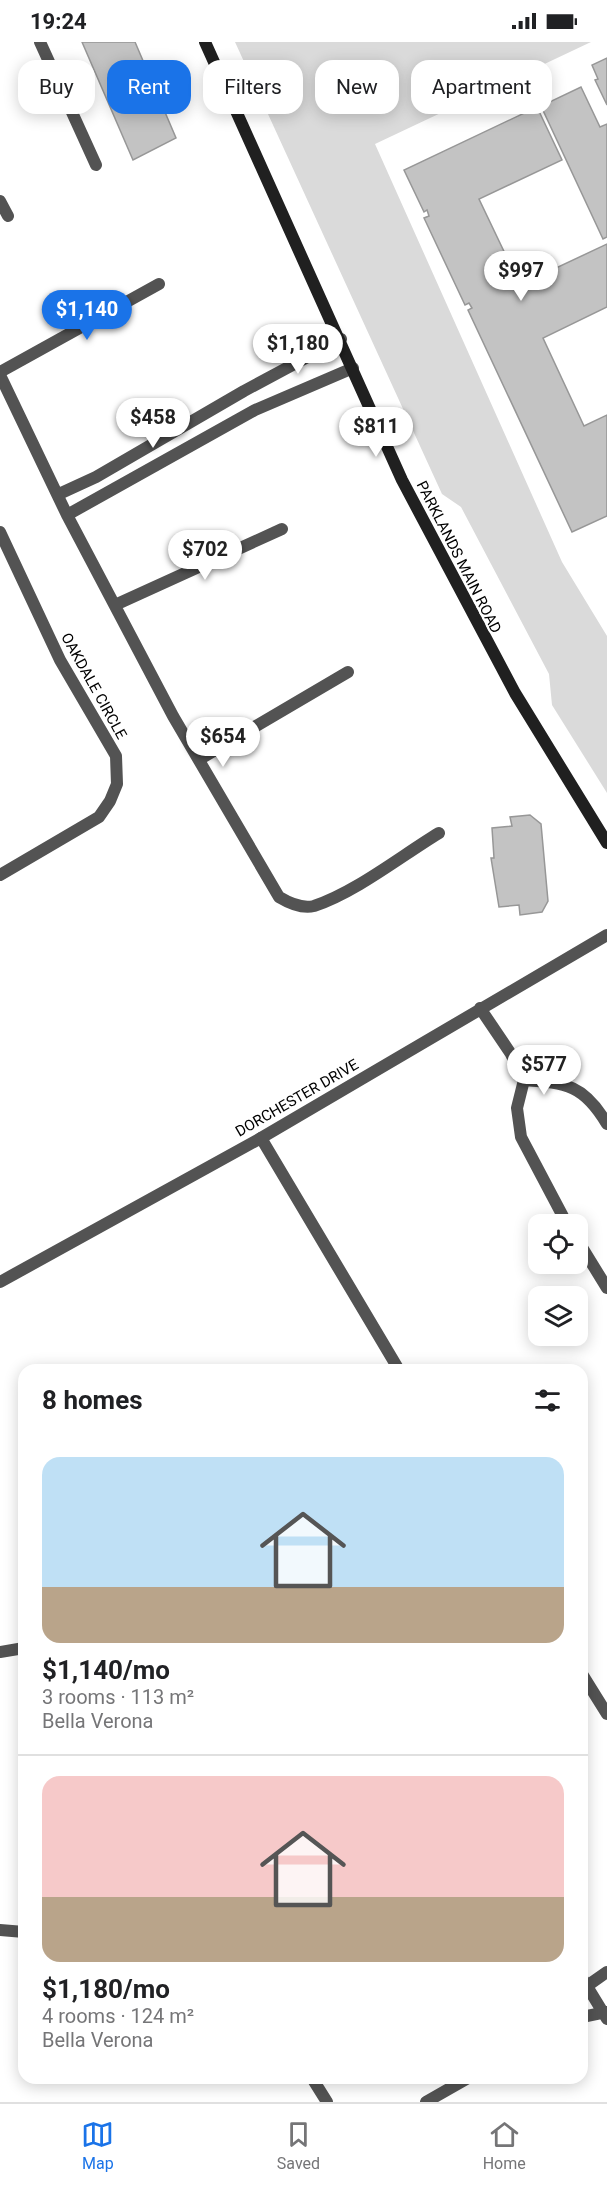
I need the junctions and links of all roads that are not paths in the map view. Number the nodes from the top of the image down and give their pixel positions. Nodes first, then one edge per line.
1 (40, 42) edge
2 (205, 42) edge
3 (96, 165) dead end
4 (0, 201) edge
5 (8, 216) dead end
6 (159, 284) dead end
7 (341, 339) junction
8 (353, 368) junction
9 (0, 373) edge
10 (59, 494) junction
11 (67, 515) junction
12 (282, 529) dead end
13 (0, 532) edge
14 (115, 605) junction
15 (348, 672) dead end
16 (200, 759) junction
17 (439, 833) dead end
18 (607, 843) edge
19 (0, 875) edge
20 (607, 934) edge
21 (480, 1008) junction
22 (524, 1080) junction
23 (607, 1124) edge
24 (261, 1137) junction
25 (562, 1214) edge
26 (588, 1257) edge
27 (0, 1282) edge
28 (607, 1288) edge
29 (395, 1364) edge
30 (18, 1649) edge
31 (0, 1652) edge
32 (588, 1684) edge
33 (607, 1714) edge
34 (0, 1930) edge
35 (18, 1932) edge
36 (607, 1972) edge
37 (588, 1984) edge
38 (588, 1992) edge
39 (606, 2015) edge
40 (588, 2016) edge
41 (316, 2084) edge
42 (458, 2084) edge
43 (327, 2102) edge
44 (426, 2102) edge

1 - 3 street
2 - 7 street, PARKLANDS MAIN ROAD
4 - 5 street
6 - 9 street
7 - 8 street, PARKLANDS MAIN ROAD
7 - 10 street
8 - 11 street
8 - 18 street, PARKLANDS MAIN ROAD
9 - 10 street
10 - 11 street
11 - 14 street
12 - 14 street
13 - 19 street, OAKDALE CIRCLE
14 - 16 street
15 - 16 street
16 - 17 street
20 - 21 street, DORCHESTER DRIVE
21 - 22 street
21 - 24 street, DORCHESTER DRIVE
22 - 23 street
22 - 25 street
24 - 27 street, DORCHESTER DRIVE
24 - 29 street
26 - 28 street
30 - 31 street
32 - 33 street
34 - 35 street
36 - 37 street
38 - 39 street
39 - 40 street
41 - 43 street
42 - 44 street

